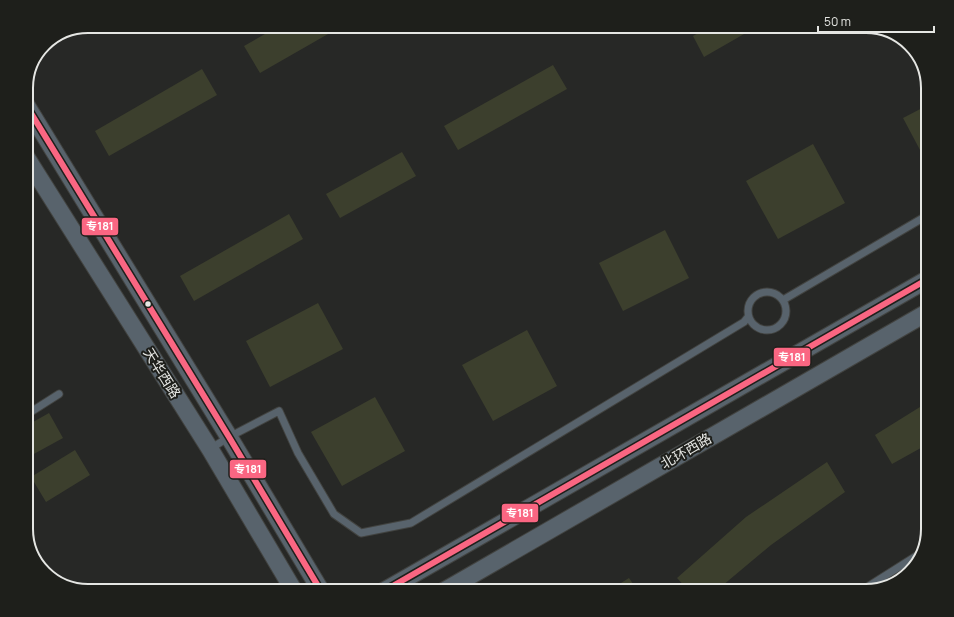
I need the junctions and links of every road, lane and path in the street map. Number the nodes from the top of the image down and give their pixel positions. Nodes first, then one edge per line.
1 (33, 116) edge
2 (33, 168) edge
3 (921, 219) edge
4 (921, 284) edge
5 (783, 300) junction
6 (921, 316) edge
7 (748, 317) junction
8 (59, 394) dead end
9 (33, 411) edge
10 (229, 437) junction
11 (210, 449) junction
12 (913, 558) edge
13 (290, 584) edge
14 (317, 584) edge
15 (396, 584) edge
16 (456, 584) edge
17 (872, 584) edge

1 - 10 street, 天华西路
2 - 11 street, 天华西路
3 - 5 lane
4 - 15 street, 北环西路
5 - 7 lane
5 - 7 lane
6 - 16 street, 北环西路
7 - 10 lane
8 - 9 lane
10 - 11 lane
10 - 14 street, 天华西路
11 - 13 street, 天华西路
12 - 17 lane

